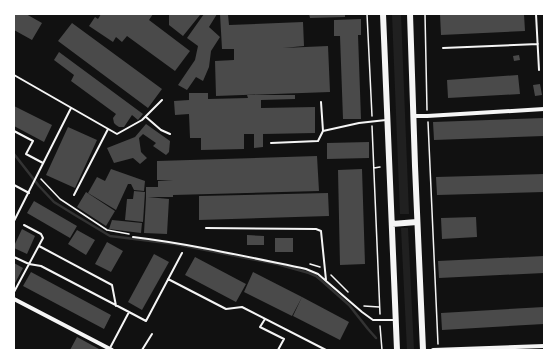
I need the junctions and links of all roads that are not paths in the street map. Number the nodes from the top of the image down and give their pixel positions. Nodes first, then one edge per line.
1 (383, 14) edge
2 (410, 14) edge
3 (536, 14) edge
4 (538, 44) junction
5 (443, 48) dead end
6 (539, 70) dead end
7 (14, 75) edge
8 (162, 100) dead end
9 (321, 102) dead end
10 (71, 108) junction
11 (544, 109) edge
12 (146, 116) junction
13 (413, 116) junction
14 (387, 120) junction
15 (108, 129) junction
16 (14, 131) edge
17 (323, 131) junction
18 (170, 134) dead end
19 (271, 143) dead end
20 (43, 163) junction
21 (14, 185) edge
22 (29, 192) junction
23 (74, 195) dead end
24 (14, 221) edge
25 (417, 222) junction
26 (392, 224) junction
27 (24, 225) dead end
28 (206, 228) dead end
29 (133, 237) dead end
30 (39, 246) junction
31 (182, 253) dead end
32 (14, 257) edge
33 (29, 264) junction
34 (168, 279) junction
35 (326, 281) junction
36 (14, 292) edge
37 (14, 300) edge
38 (116, 306) junction
39 (129, 312) junction
40 (265, 319) junction
41 (396, 320) junction
42 (152, 334) dead end
43 (544, 346) edge
44 (110, 349) edge
45 (142, 350) edge
46 (278, 350) edge
47 (326, 350) edge
48 (397, 350) edge
49 (423, 350) edge
50 (433, 350) edge
51 (439, 350) edge

1 - 14 main road
2 - 13 main road
3 - 4 lane
4 - 5 lane
4 - 6 lane
7 - 10 lane
8 - 12 lane
9 - 17 lane
10 - 15 lane
10 - 20 lane
11 - 13 street
12 - 15 lane
12 - 18 lane
13 - 25 main road
14 - 17 lane
14 - 26 main road
15 - 23 lane
16 - 20 lane
17 - 19 lane
20 - 22 lane
21 - 22 lane
22 - 24 lane
25 - 26 main road
25 - 49 main road
26 - 41 main road
27 - 30 lane
28 - 35 lane
29 - 35 lane
30 - 33 lane
30 - 38 lane
31 - 34 lane
32 - 33 lane
33 - 36 lane
33 - 38 lane
34 - 39 lane
34 - 40 lane
35 - 41 lane
37 - 44 street
38 - 39 lane
39 - 44 lane
40 - 46 lane
40 - 47 lane
41 - 48 main road
42 - 45 lane
43 - 51 street
50 - 51 street

